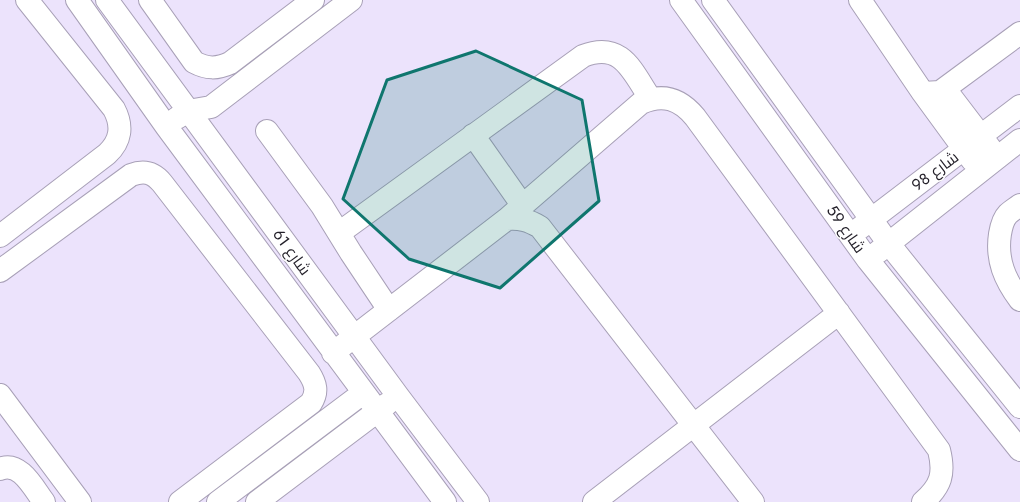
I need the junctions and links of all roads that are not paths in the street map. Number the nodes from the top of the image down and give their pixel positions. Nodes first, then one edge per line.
1 (27, 0) edge
2 (77, 0) edge
3 (108, 0) edge
4 (150, 0) edge
5 (313, 0) edge
6 (351, 0) edge
7 (681, 0) edge
8 (713, 0) edge
9 (860, 0) edge
10 (1020, 33) edge
11 (944, 89) junction
12 (923, 93) junction
13 (650, 98) junction
14 (1020, 106) edge
15 (188, 111) junction
16 (166, 126) junction
17 (267, 131) dead end
18 (473, 135) junction
19 (1020, 140) edge
20 (972, 142) junction
21 (996, 157) junction
22 (980, 171) junction
23 (1020, 205) edge
24 (515, 212) junction
25 (872, 219) junction
26 (339, 233) junction
27 (0, 236) edge
28 (851, 236) junction
29 (889, 244) junction
30 (868, 260) junction
31 (0, 271) edge
32 (1020, 300) edge
33 (389, 310) junction
34 (839, 313) junction
35 (354, 336) junction
36 (333, 352) junction
37 (363, 393) junction
38 (0, 395) edge
39 (398, 396) junction
40 (1020, 408) edge
41 (376, 412) junction
42 (694, 425) junction
43 (1020, 450) edge
44 (0, 469) edge
45 (44, 502) edge
46 (80, 502) edge
47 (180, 502) edge
48 (218, 502) edge
49 (257, 502) edge
50 (445, 502) edge
51 (478, 502) edge
52 (594, 502) edge
53 (753, 502) edge
54 (923, 502) edge

1 - 27 lane
2 - 16 lane, شارع 61
3 - 15 lane, شارع 61
4 - 5 lane
6 - 15 lane
7 - 28 lane, شارع 59
8 - 25 lane, شارع 59
9 - 12 lane
10 - 11 lane
11 - 12 lane
11 - 20 lane
12 - 20 lane
13 - 18 lane
13 - 24 lane
13 - 34 lane
14 - 20 lane, شارع 98
15 - 16 lane
15 - 35 lane, شارع 61
16 - 36 lane, شارع 61
17 - 26 lane
18 - 24 lane
18 - 26 lane
19 - 21 lane, شارع 98
20 - 21 lane
20 - 22 lane
20 - 25 lane, شارع 98
21 - 22 lane, شارع 98
22 - 29 lane, شارع 98
23 - 32 lane
24 - 33 lane
24 - 42 lane
25 - 28 lane, شارع 98
25 - 29 lane, شارع 59
26 - 33 lane
28 - 30 lane, شارع 59
29 - 30 lane, شارع 98
29 - 40 lane, شارع 59
30 - 43 lane, شارع 59
31 - 47 lane
33 - 35 lane
34 - 42 lane
34 - 54 lane
35 - 36 lane
35 - 39 lane, شارع 61
36 - 37 lane, شارع 61
37 - 41 lane, شارع 61
37 - 48 lane
38 - 46 lane
39 - 41 lane
39 - 51 lane, شارع 61
41 - 49 lane
41 - 50 lane, شارع 61
42 - 52 lane
42 - 53 lane
44 - 45 lane

